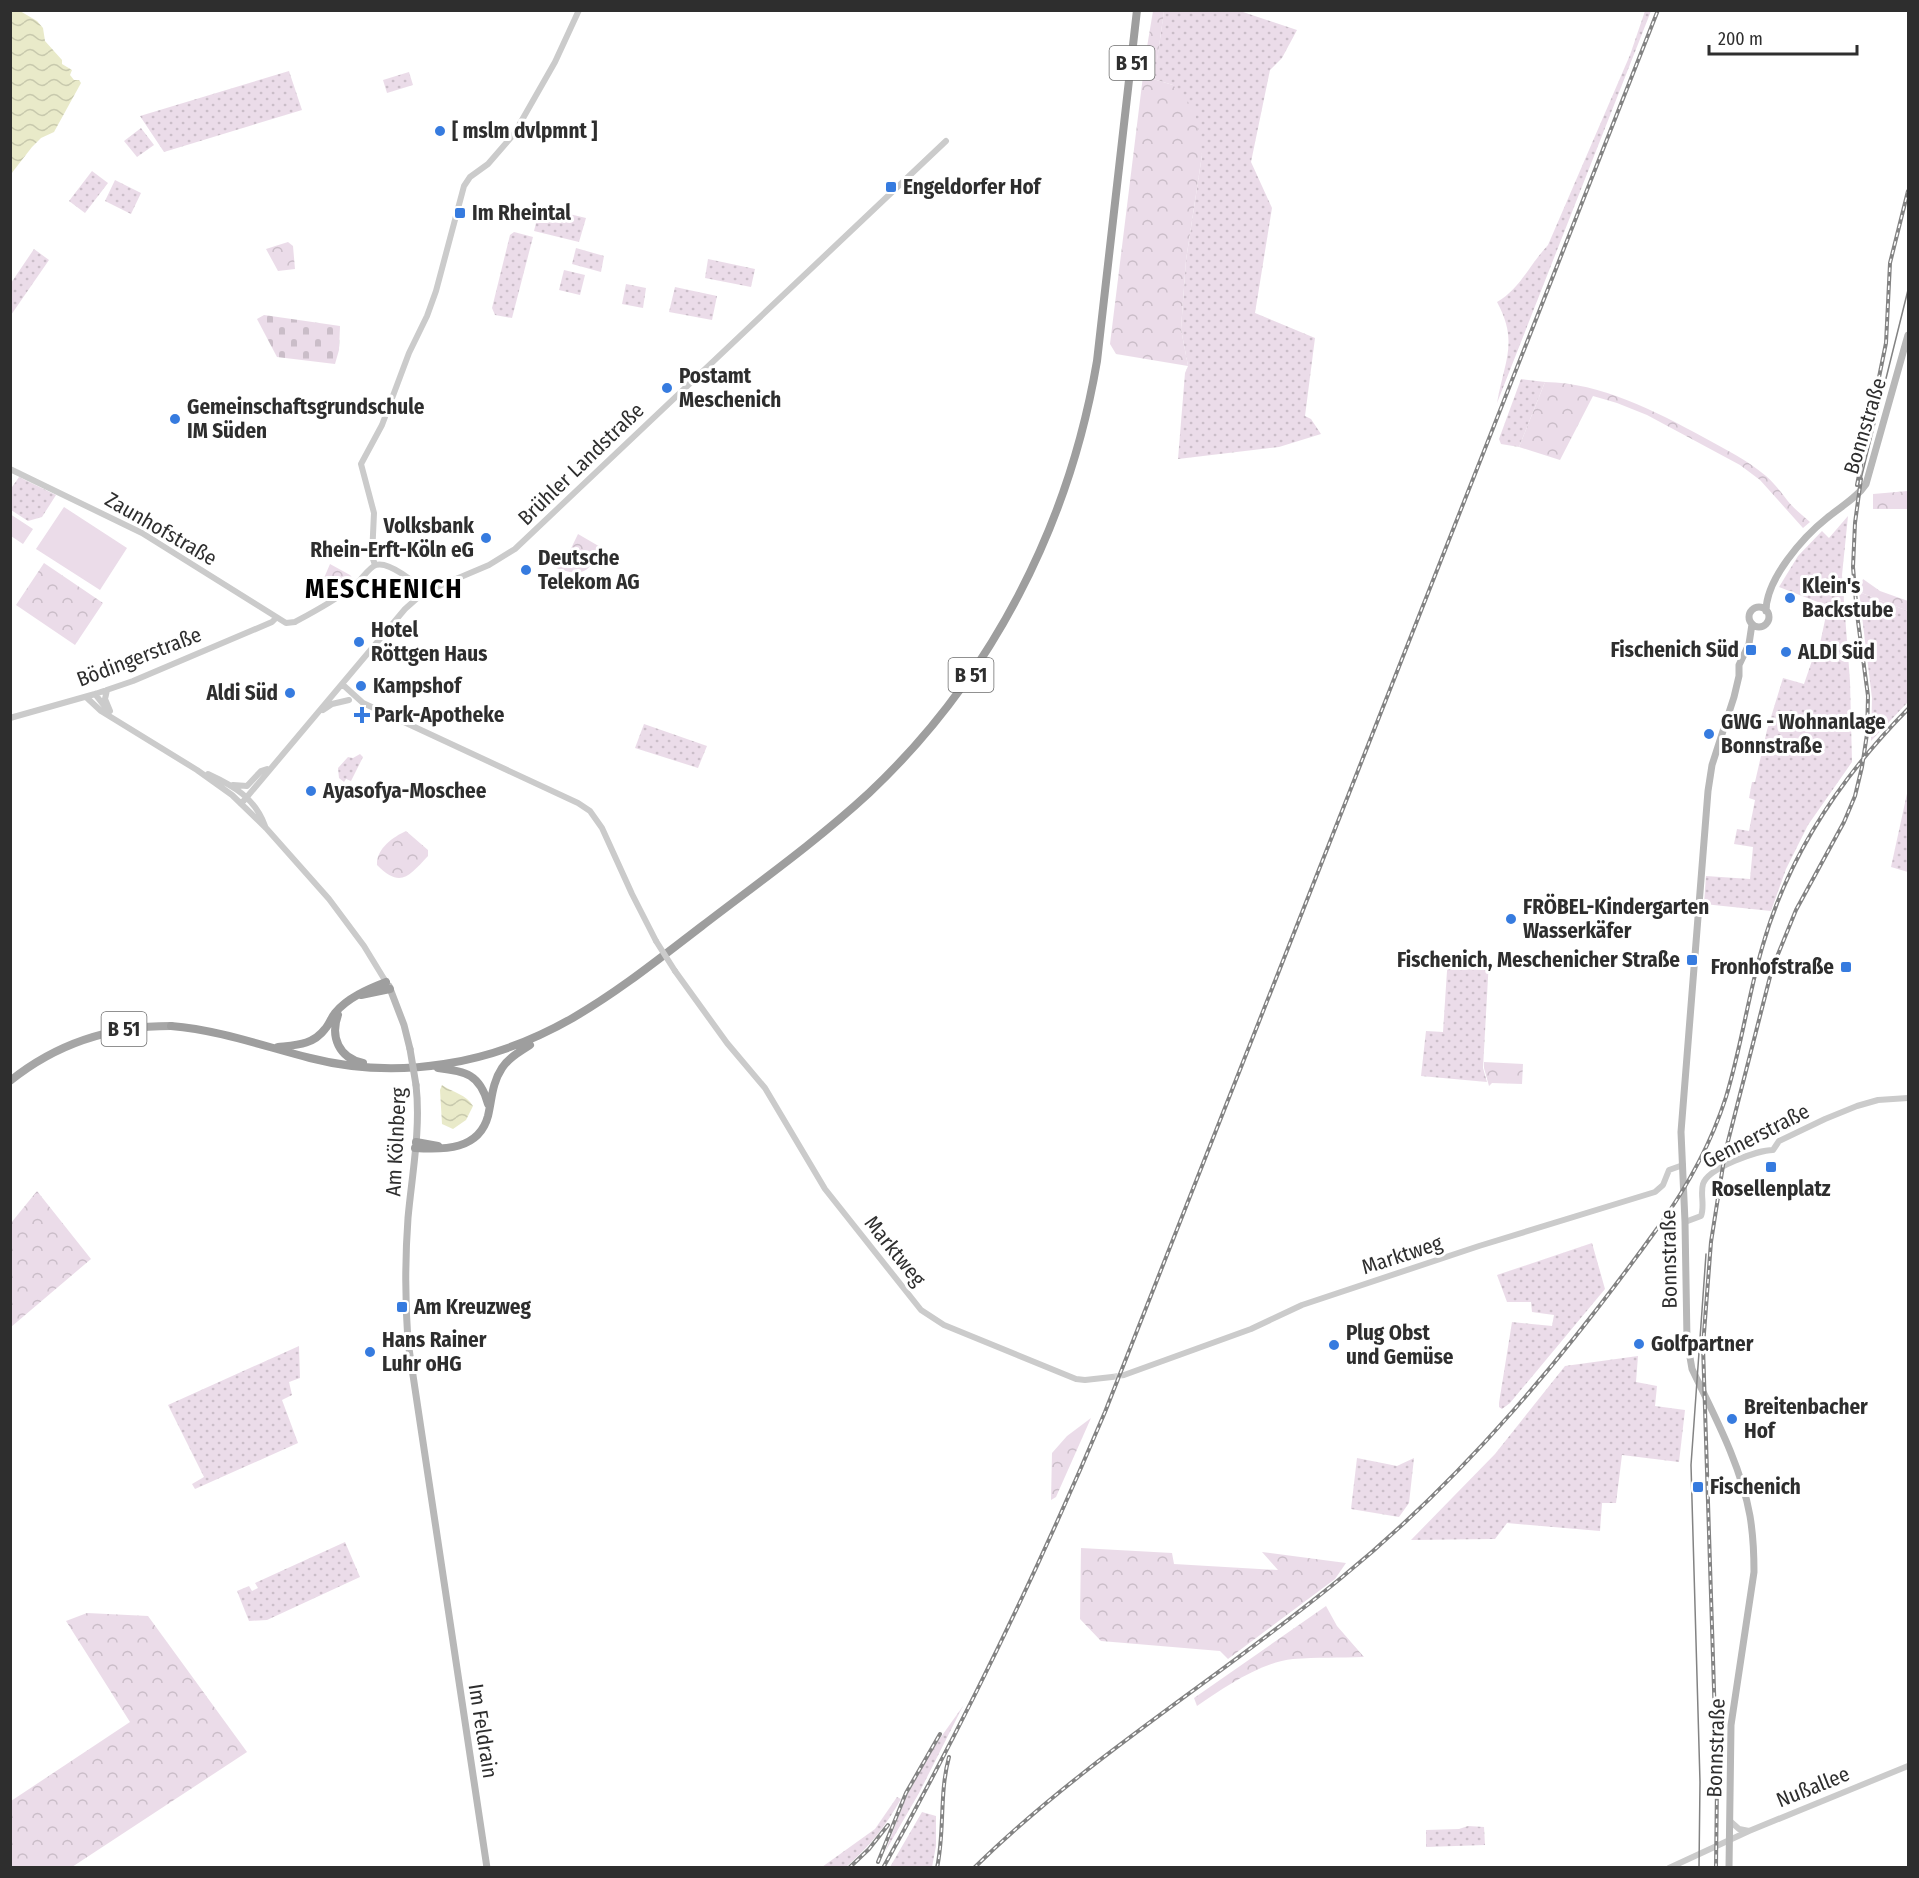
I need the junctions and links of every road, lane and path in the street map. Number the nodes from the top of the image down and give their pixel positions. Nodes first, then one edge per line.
1 (579, 10) edge
2 (1137, 10) edge
3 (946, 141) dead end
4 (1908, 335) edge
5 (10, 469) edge
6 (375, 565) junction
7 (423, 593) junction
8 (1768, 598) junction
9 (1757, 607) junction
10 (1766, 611) junction
11 (276, 618) junction
12 (1752, 624) junction
13 (1762, 627) junction
14 (1749, 644) junction
15 (342, 684) junction
16 (107, 690) junction
17 (335, 692) junction
18 (95, 694) junction
19 (86, 697) junction
20 (349, 700) junction
21 (363, 703) junction
22 (317, 713) junction
23 (10, 718) edge
24 (115, 719) junction
25 (269, 768) junction
26 (196, 770) junction
27 (233, 785) junction
28 (247, 796) junction
29 (241, 804) junction
30 (266, 828) junction
31 (388, 985) junction
32 (340, 1008) junction
33 (171, 1026) joint
34 (543, 1034) junction
35 (271, 1047) junction
36 (426, 1066) junction
37 (383, 1068) junction
38 (10, 1081) edge
39 (1908, 1098) edge
40 (489, 1109) junction
41 (416, 1145) junction
42 (1683, 1165) junction
43 (1685, 1222) junction
44 (1124, 1375) tunnel mouth
45 (1112, 1377) tunnel mouth
46 (447, 1599) joint
47 (1908, 1766) edge
48 (1730, 1821) junction
49 (1749, 1831) junction
50 (1730, 1841) junction
51 (487, 1868) edge
52 (1669, 1868) edge
53 (1729, 1868) edge

1 - 6 street
2 - 34 highway, B 51
3 - 7 street, Brühler Landstraße
4 - 8 main road, Bonnstraße
5 - 11 street, Zaunhofstraße
6 - 7 street
6 - 11 street, Zaunhofstraße
7 - 15 street, Brühler Landstraße
8 - 9 main road, Bonnstraße
8 - 10 main road, Bonnstraße
9 - 10 main road
9 - 12 main road
10 - 13 main road
11 - 16 street, Bödingerstraße
12 - 13 main road
12 - 14 main road, Bonnstraße
13 - 14 main road, Bonnstraße
14 - 42 main road, Bonnstraße
15 - 17 street, Brühler Landstraße
15 - 21 street
16 - 18 street, Bödingerstraße
16 - 24 street
17 - 20 street
17 - 22 street, Brühler Landstraße
18 - 19 street, Bödingerstraße
18 - 24 street, Am Kölnberg
19 - 23 street, Bödingerstraße
19 - 24 street, Am Kölnberg
20 - 21 street
20 - 22 street
21 - 45 street, Marktweg, bridge
22 - 25 street, Brühler Landstraße
24 - 26 street, Am Kölnberg
25 - 27 street
25 - 28 street, Brühler Landstraße
26 - 27 street, Am Kölnberg
26 - 29 street, Am Kölnberg
27 - 28 street, Am Kölnberg
28 - 29 street, Brühler Landstraße
28 - 30 street, Am Kölnberg
29 - 30 street, Am Kölnberg
30 - 31 street, Am Kölnberg
31 - 32 highway
31 - 41 main road, Am Kölnberg, bridge
32 - 35 highway
32 - 37 highway
33 - 35 highway, B 51
33 - 38 main road, B 51
34 - 36 highway, B 51
34 - 40 highway
35 - 37 highway, B 51
36 - 37 highway, B 51
36 - 40 highway
39 - 43 street, Gennerstraße
40 - 41 highway
41 - 46 main road, Am Kölnberg
42 - 43 main road, Bonnstraße
42 - 44 street, Marktweg
43 - 48 main road, Bonnstraße
46 - 51 main road, Im Feldrain
47 - 49 street, Nußallee
48 - 49 street
48 - 50 main road, Bonnstraße
49 - 50 street, Nußallee
50 - 52 street, Nußallee
50 - 53 main road, Bonnstraße

